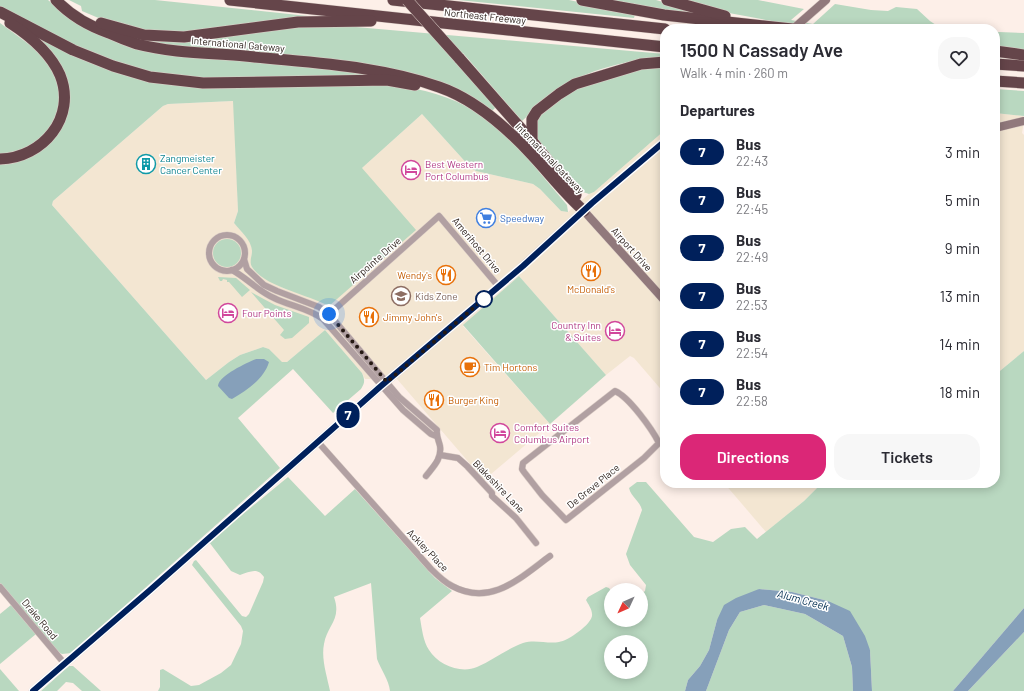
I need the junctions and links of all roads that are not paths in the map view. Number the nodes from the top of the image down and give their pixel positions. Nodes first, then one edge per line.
1 (56, 0) edge
2 (60, 0) edge
3 (230, 0) edge
4 (394, 0) edge
5 (407, 0) edge
6 (582, 0) edge
7 (667, 0) edge
8 (824, 1) edge
9 (0, 12) edge
10 (0, 16) edge
11 (420, 20) junction
12 (750, 24) edge
13 (756, 24) edge
14 (798, 24) edge
15 (660, 28) edge
16 (660, 46) edge
17 (1000, 52) edge
18 (1024, 55) edge
19 (660, 62) edge
20 (1000, 64) edge
21 (1024, 66) edge
22 (1000, 81) edge
23 (1024, 83) edge
24 (467, 100) junction
25 (1024, 121) edge
26 (1000, 127) edge
27 (532, 141) junction
28 (660, 145) edge
29 (0, 159) edge
30 (584, 211) junction
31 (440, 216) joint
32 (244, 259) junction
33 (232, 270) junction
34 (499, 287) junction
35 (660, 295) edge
36 (329, 314) junction
37 (323, 319) junction
38 (384, 384) junction
39 (318, 442) junction
40 (440, 455) junction
41 (426, 476) dead end
42 (542, 494) joint
43 (536, 543) dead end
44 (550, 556) dead end
45 (0, 587) edge
46 (64, 663) junction
47 (32, 691) edge

1 - 24 highway, International Gateway
2 - 11 highway
3 - 11 highway, Northeast Freeway
4 - 15 highway, Northeast Freeway
5 - 27 highway, International Gateway, bridge
6 - 12 highway
7 - 13 highway
8 - 14 main road
9 - 24 highway
10 - 29 highway
11 - 16 highway, Northeast Freeway
17 - 18 highway
19 - 27 highway
20 - 21 highway
22 - 23 highway
24 - 30 highway, International Gateway
25 - 26 main road
27 - 30 highway, International Gateway
28 - 30 main road
30 - 34 main road
30 - 35 main road, Airport Drive
31 - 34 street, Amerihost Drive
31 - 36 street, Airpointe Drive
32 - 33 street
32 - 33 street
32 - 36 street
33 - 37 street
34 - 38 main road
36 - 37 street, Airpointe Drive
36 - 38 street
37 - 38 street
38 - 39 main road
38 - 40 street
39 - 44 street, Ackley Place
39 - 46 main road
40 - 41 street
40 - 43 street, Blakeshire Lane
42 - 42 street, De Greve Place
45 - 46 street, Drake Road
46 - 47 main road

